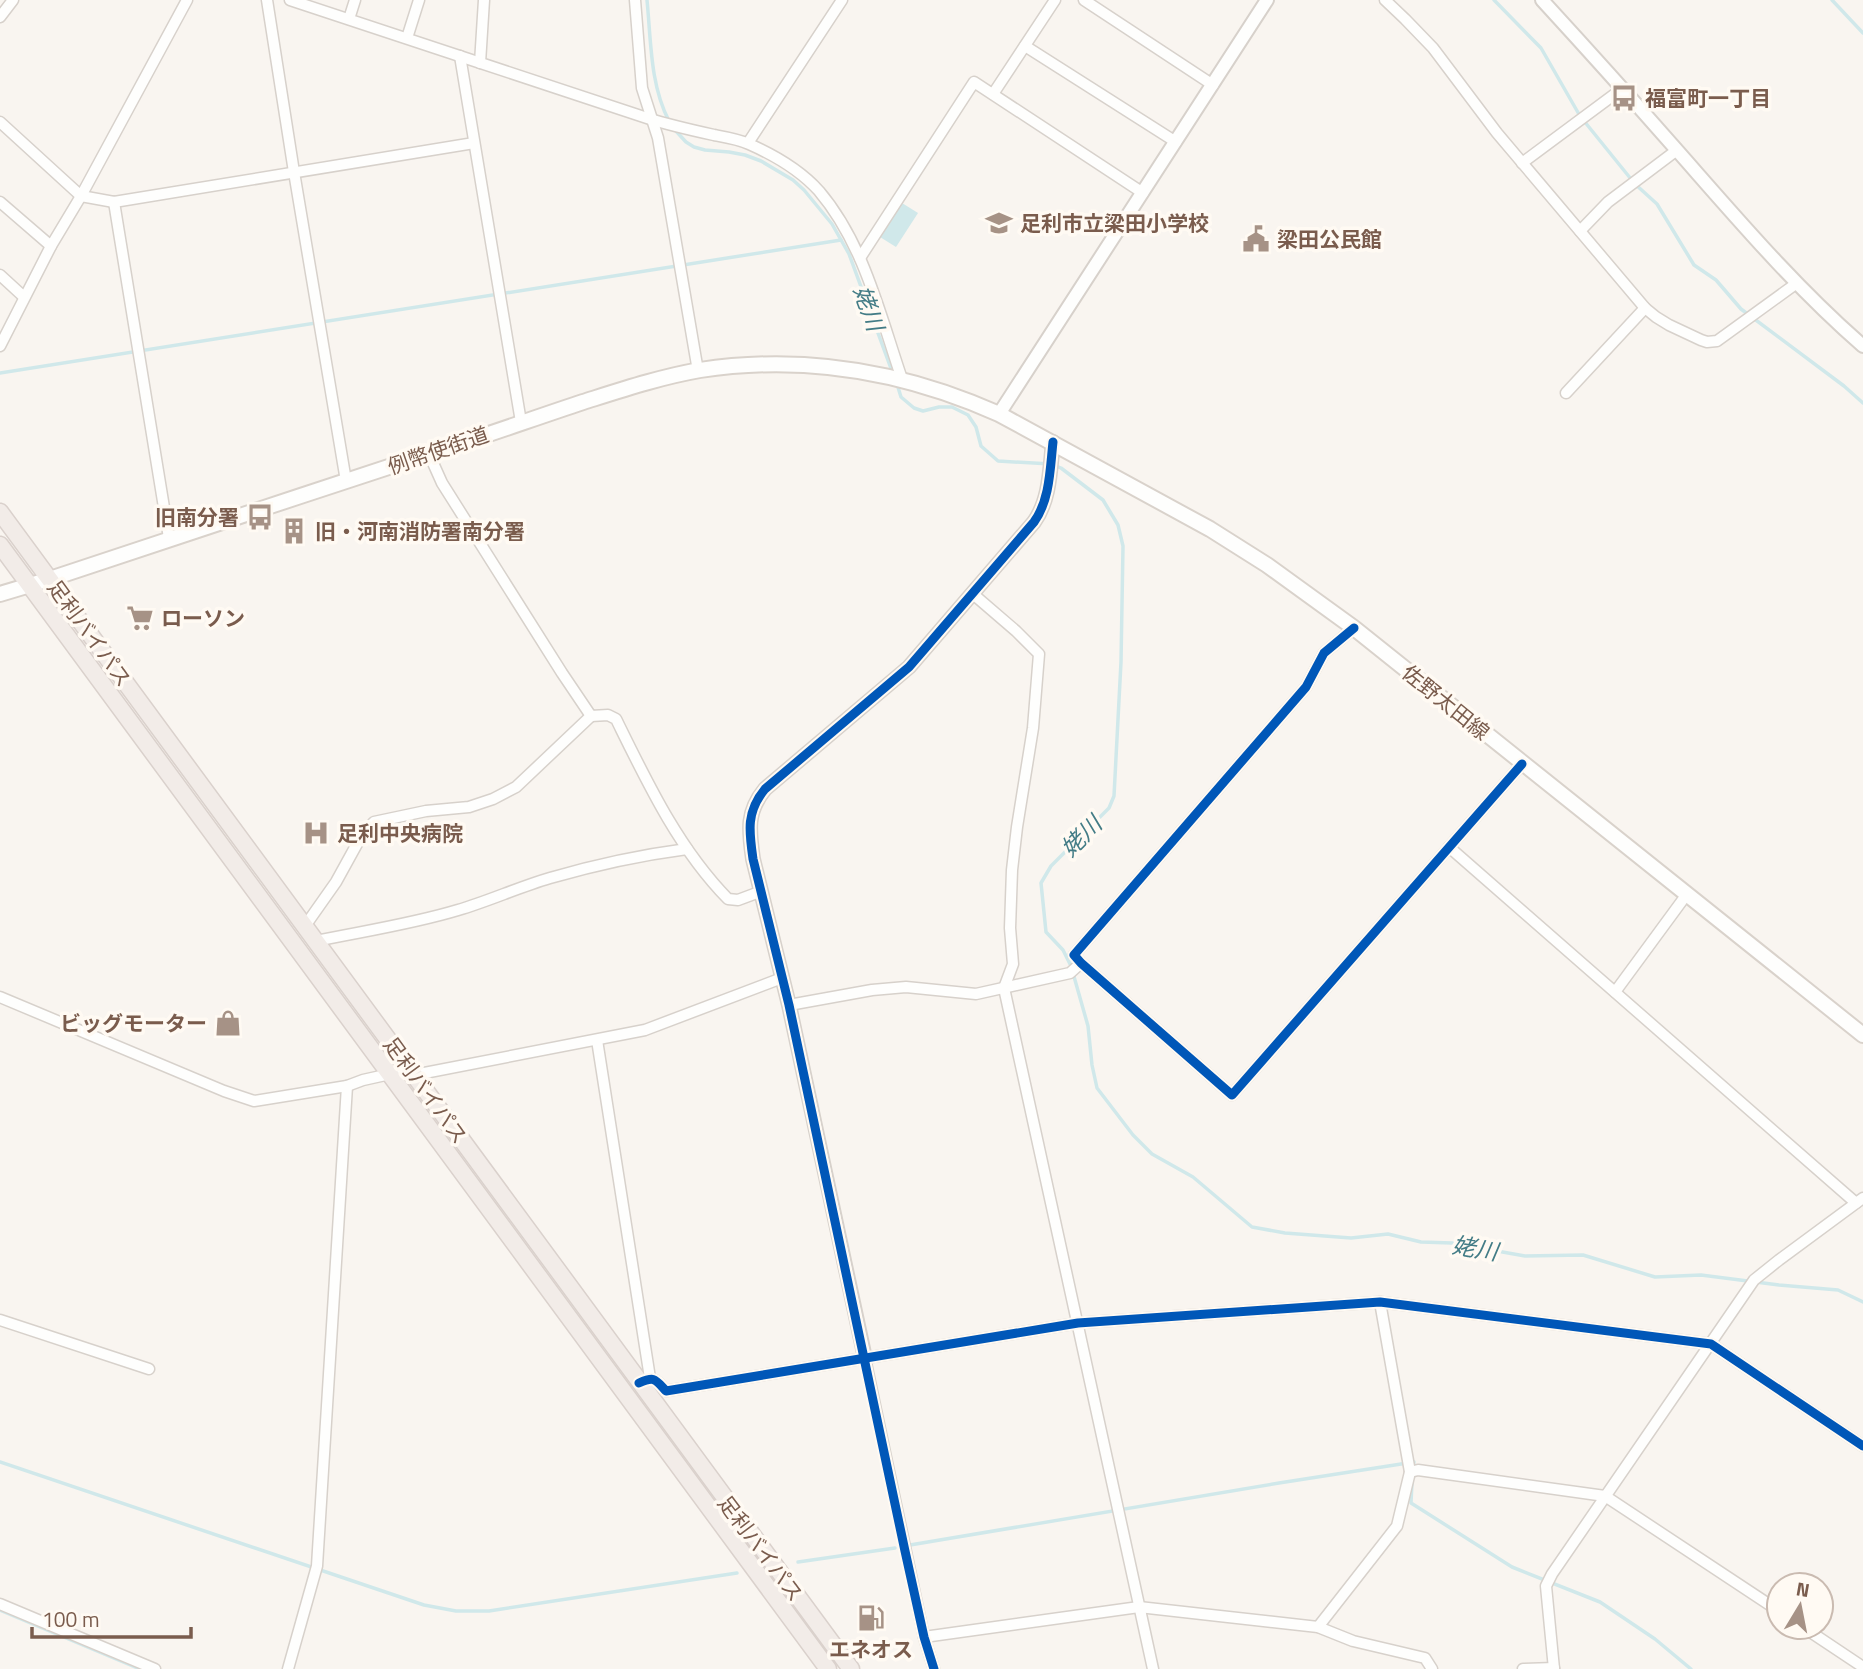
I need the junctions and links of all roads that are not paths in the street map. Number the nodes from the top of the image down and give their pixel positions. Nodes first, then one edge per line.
1 (13, 0) edge
2 (187, 0) edge
3 (267, 0) edge
4 (290, 0) edge
5 (355, 0) edge
6 (419, 0) edge
7 (484, 0) edge
8 (635, 0) edge
9 (842, 0) edge
10 (1055, 0) edge
11 (1084, 0) edge
12 (1267, 0) edge
13 (1385, 0) edge
14 (1542, 0) edge
15 (0, 17) edge
16 (349, 19) junction
17 (407, 38) junction
18 (1025, 46) junction
19 (460, 56) junction
20 (480, 63) junction
21 (1213, 85) junction
22 (1623, 88) junction
23 (993, 94) junction
24 (0, 122) edge
25 (657, 122) junction
26 (1176, 142) junction
27 (474, 143) junction
28 (748, 143) junction
29 (1677, 150) junction
30 (1522, 163) junction
31 (294, 172) junction
32 (1143, 193) junction
33 (80, 196) junction
34 (0, 202) edge
35 (114, 202) junction
36 (1580, 231) junction
37 (51, 246) junction
38 (860, 258) junction
39 (0, 275) edge
40 (1797, 283) junction
41 (24, 297) junction
42 (1645, 308) junction
43 (0, 345) edge
44 (1863, 346) edge
45 (698, 370) junction
46 (895, 377) junction
47 (1566, 393) dead end
48 (999, 414) junction
49 (521, 422) junction
50 (1052, 448) junction
51 (429, 454) junction
52 (346, 481) junction
53 (0, 512) edge
54 (169, 538) junction
55 (0, 545) edge
56 (50, 579) junction
57 (30, 585) junction
58 (0, 594) edge
59 (973, 594) junction
60 (1354, 628) junction
61 (591, 716) junction
62 (1522, 764) junction
63 (1449, 847) junction
64 (687, 849) junction
65 (762, 891) junction
66 (1687, 894) junction
67 (305, 926) junction
68 (316, 941) junction
69 (1081, 963) junction
70 (782, 978) junction
71 (1004, 988) junction
72 (1615, 992) junction
73 (0, 997) edge
74 (789, 1005) junction
75 (1860, 1028) edge
76 (597, 1040) junction
77 (390, 1074) junction
78 (414, 1075) junction
79 (347, 1086) junction
80 (1860, 1201) edge
81 (1380, 1302) junction
82 (0, 1320) edge
83 (1078, 1324) junction
84 (1711, 1344) junction
85 (864, 1358) junction
86 (149, 1369) dead end
87 (645, 1381) junction
88 (1863, 1446) edge
89 (1410, 1472) junction
90 (1605, 1496) junction
91 (1765, 1602) edge
92 (0, 1604) edge
93 (1139, 1607) junction
94 (1318, 1627) junction
95 (924, 1637) junction
96 (1824, 1641) edge
97 (1863, 1667) edge
98 (1554, 1668) edge
99 (155, 1669) edge
100 (288, 1669) edge
101 (828, 1669) edge
102 (850, 1669) edge
103 (934, 1669) edge
104 (1153, 1669) edge
105 (1432, 1669) edge
106 (1523, 1669) edge

1 - 15 street
2 - 33 street
3 - 31 street
4 - 16 street
5 - 16 street
6 - 17 street
7 - 20 street
8 - 25 street
9 - 28 street
10 - 18 street
11 - 21 street
12 - 21 street
13 - 30 street
14 - 22 street
16 - 17 street
17 - 19 street
18 - 23 street
18 - 26 street
19 - 20 street
19 - 27 street
20 - 25 street
21 - 26 street
22 - 29 street
22 - 30 street
23 - 32 street
23 - 38 street
24 - 33 street
25 - 28 street
25 - 45 street
26 - 32 street
27 - 31 street
27 - 49 street
28 - 38 street
29 - 36 street
29 - 40 street
30 - 36 street
31 - 35 street
31 - 52 street
32 - 48 street
33 - 35 street
33 - 37 street
34 - 37 street
35 - 54 street
36 - 42 street
37 - 41 street
38 - 46 street
39 - 41 street
40 - 42 street
40 - 44 street
41 - 43 street
42 - 47 street
45 - 46 main road, 例幣使街道
45 - 49 main road, 例幣使街道
46 - 48 main road, 例幣使街道
48 - 50 main road, 佐野太田線
49 - 51 main road, 例幣使街道
50 - 59 street
50 - 60 main road, 佐野太田線
51 - 52 main road, 例幣使街道
51 - 61 street
52 - 54 main road, 例幣使街道
53 - 56 highway, 足利バイパス
54 - 56 main road, 例幣使街道
55 - 57 highway, 足利バイパス
56 - 57 main road, 例幣使街道
56 - 67 highway, 足利バイパス
57 - 58 main road, 例幣使街道
57 - 77 highway, 足利バイパス
59 - 65 street
59 - 71 street
60 - 62 main road, 佐野太田線
60 - 69 street
61 - 64 street
61 - 67 street
62 - 63 street
62 - 66 main road, 佐野太田線
63 - 69 street
63 - 72 street
64 - 65 street
64 - 68 street
65 - 70 street
66 - 72 street
66 - 75 main road, 佐野太田線
67 - 68 highway, 足利バイパス
68 - 78 highway, 足利バイパス
69 - 71 street
70 - 74 street
70 - 76 street
71 - 74 street
71 - 83 street
72 - 80 street
73 - 79 street
74 - 85 street
76 - 78 street
76 - 87 street
77 - 78 street
77 - 79 street
77 - 101 highway, 足利バイパス
78 - 87 highway, 足利バイパス
79 - 100 street
80 - 84 street
81 - 83 street
81 - 84 street
81 - 89 street
82 - 86 street
83 - 85 street
83 - 93 street
84 - 88 street
84 - 90 street
85 - 87 street
85 - 95 street
87 - 102 highway, 足利バイパス
89 - 90 street
89 - 94 street
90 - 91 street
90 - 98 street
92 - 99 street
93 - 94 street
93 - 95 street
93 - 104 street
94 - 105 street
95 - 103 street
96 - 97 street
98 - 106 street

